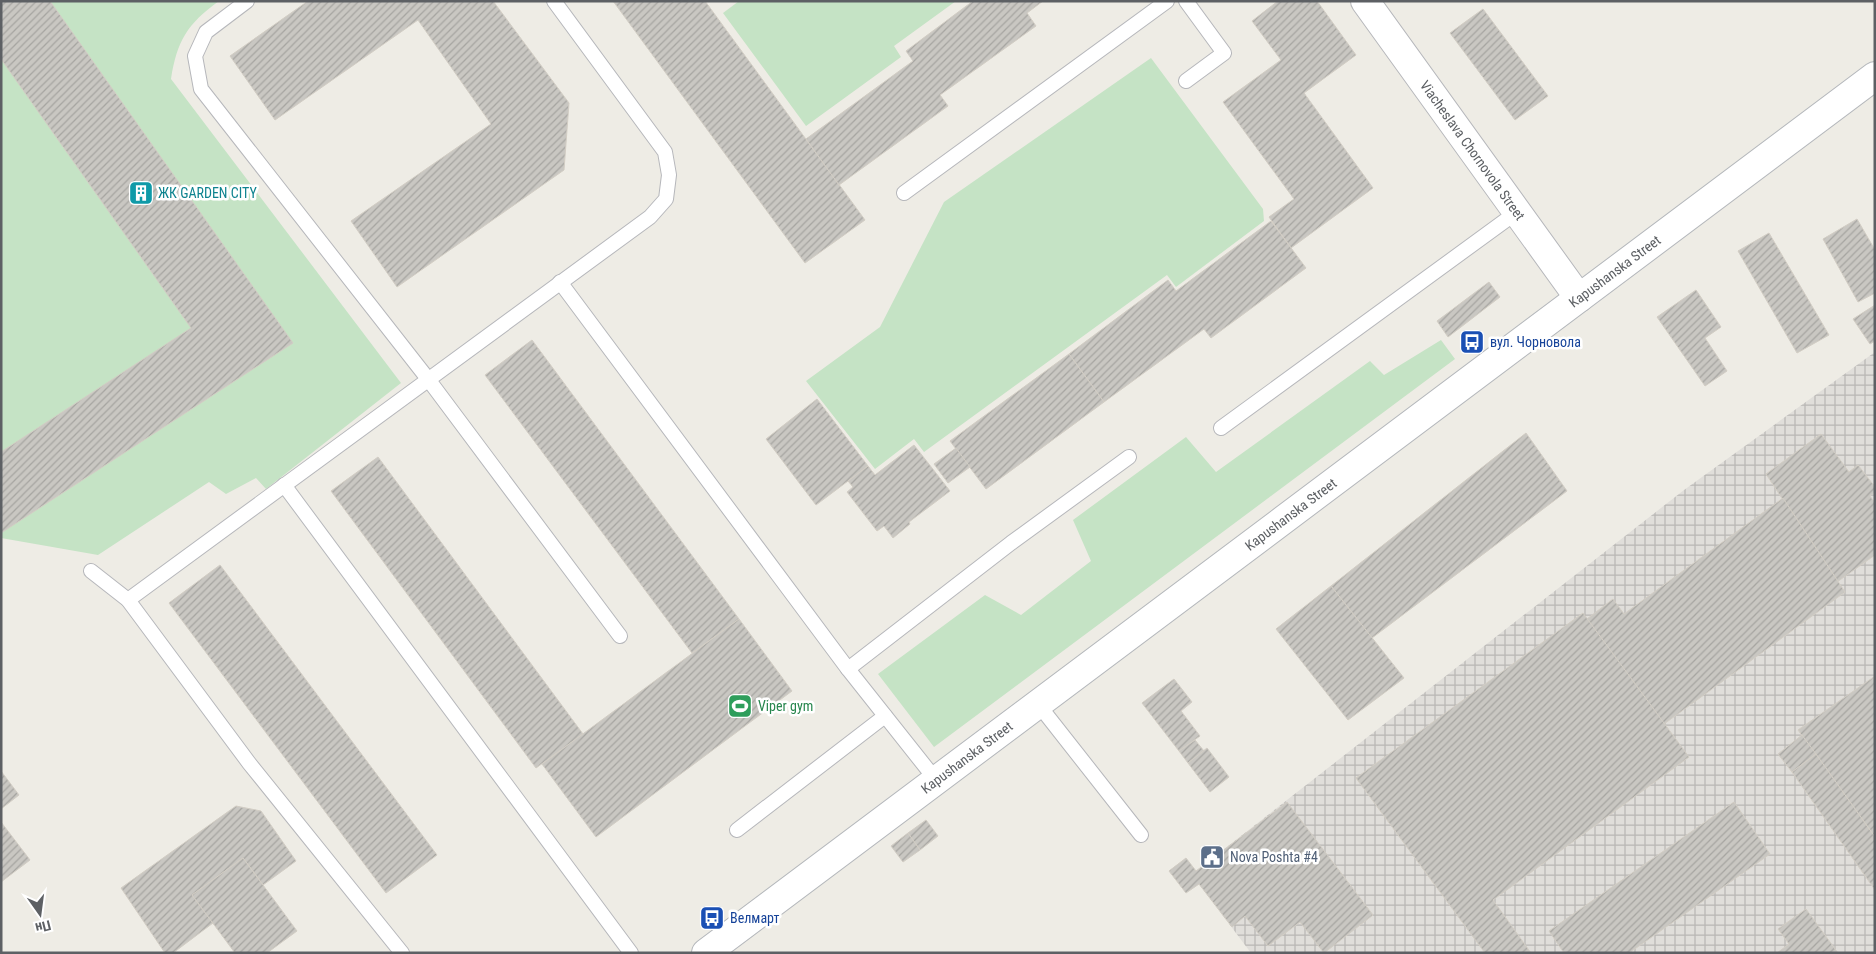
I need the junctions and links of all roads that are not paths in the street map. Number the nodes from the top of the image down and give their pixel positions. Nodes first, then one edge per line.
1 (247, 1) edge
2 (554, 1) edge
3 (1168, 1) edge
4 (1186, 1) edge
5 (1365, 1) edge
6 (1875, 76) edge
7 (1186, 81) dead end
8 (904, 193) dead end
9 (1517, 212) junction
10 (560, 282) junction
11 (1579, 298) junction
12 (428, 379) junction
13 (1221, 428) dead end
14 (1129, 457) dead end
15 (284, 485) junction
16 (91, 571) dead end
17 (128, 600) junction
18 (620, 636) dead end
19 (848, 669) junction
20 (1038, 704) junction
21 (885, 716) junction
22 (936, 780) junction
23 (737, 830) dead end
24 (1142, 835) dead end
25 (402, 953) edge
26 (631, 953) edge
27 (706, 953) edge

1 - 12 lane
2 - 10 lane
3 - 8 lane
4 - 7 lane
5 - 9 street, Viacheslava Chornovola Street
6 - 11 street, Kapushanska Street
9 - 11 street, Viacheslava Chornovola Street
9 - 13 lane
10 - 12 lane
10 - 19 lane
11 - 20 street, Kapushanska Street
12 - 15 lane
12 - 18 lane
14 - 19 lane
15 - 17 lane
15 - 26 lane
16 - 17 lane
17 - 25 lane
19 - 21 lane
20 - 22 street, Kapushanska Street
20 - 24 lane
21 - 22 lane
21 - 23 lane
22 - 27 street, Kapushanska Street

